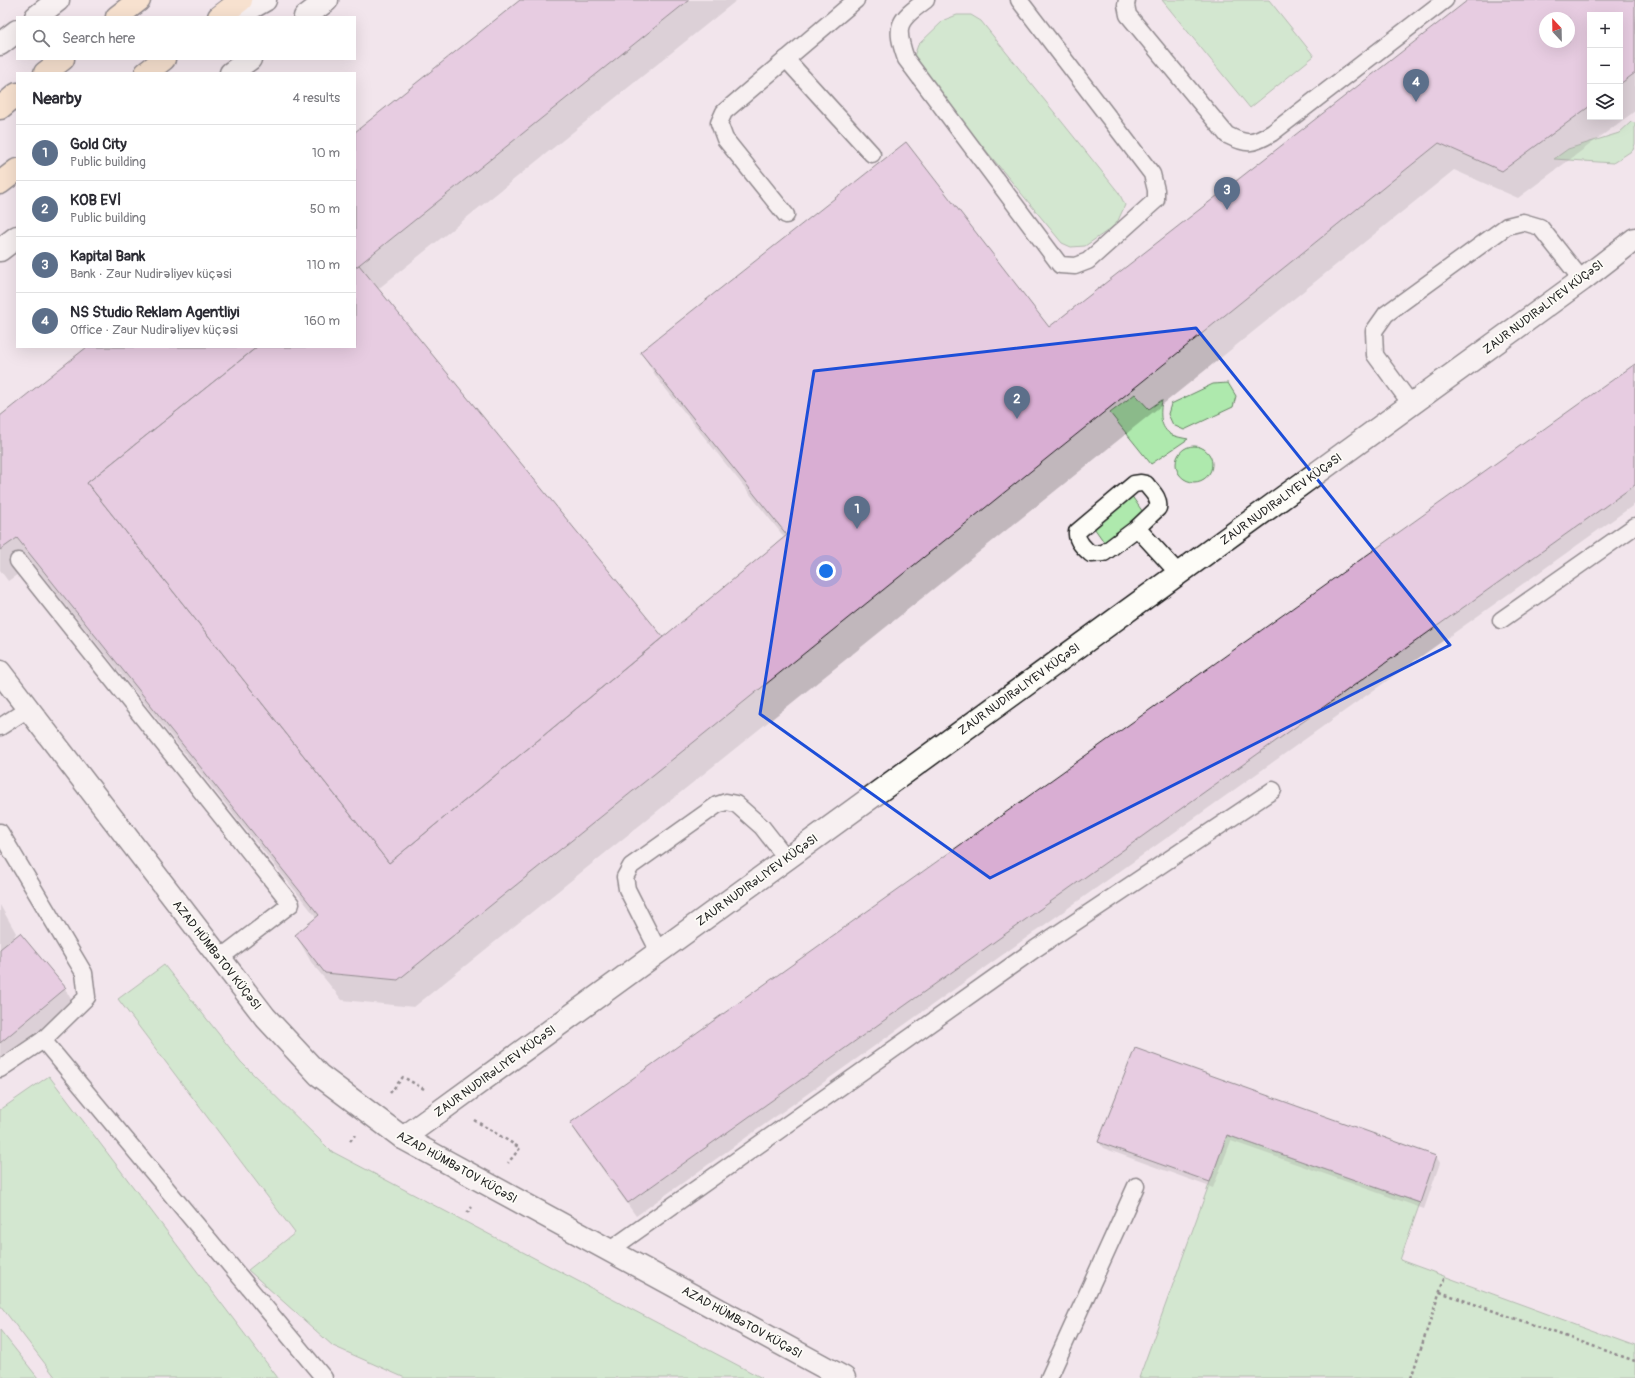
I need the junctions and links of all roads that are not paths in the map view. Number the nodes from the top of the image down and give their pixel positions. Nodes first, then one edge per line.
1 (58, 0) edge
2 (241, 0) edge
3 (264, 0) edge
4 (327, 0) edge
5 (856, 0) edge
6 (926, 0) edge
7 (1019, 0) edge
8 (1127, 0) edge
9 (1445, 0) edge
10 (37, 16) edge
11 (220, 16) edge
12 (237, 16) edge
13 (306, 16) edge
14 (16, 32) edge
15 (0, 44) edge
16 (786, 59) junction
17 (62, 60) edge
18 (163, 60) edge
19 (249, 60) edge
20 (46, 72) edge
21 (147, 72) edge
22 (232, 72) edge
23 (16, 95) edge
24 (0, 108) edge
25 (872, 154) dead end
26 (16, 171) edge
27 (0, 183) edge
28 (786, 215) dead end
29 (16, 237) edge
30 (1635, 239) edge
31 (0, 250) edge
32 (1582, 280) junction
33 (1411, 404) junction
34 (1635, 526) edge
35 (1137, 528) junction
36 (18, 561) dead end
37 (1179, 574) junction
38 (1501, 620) dead end
39 (0, 672) edge
40 (28, 709) junction
41 (0, 727) edge
42 (1273, 790) dead end
43 (0, 832) edge
44 (787, 858) junction
45 (659, 952) junction
46 (220, 958) junction
47 (43, 1040) junction
48 (0, 1069) edge
49 (403, 1138) junction
50 (1136, 1186) dead end
51 (610, 1250) junction
52 (324, 1378) edge
53 (844, 1378) edge
54 (1049, 1378) edge

1 - 10 street
2 - 11 main road
3 - 12 street
4 - 13 street
5 - 16 lane
6 - 7 lane
8 - 9 lane
14 - 15 street
16 - 25 lane
16 - 28 lane
17 - 20 main road
18 - 21 main road
19 - 22 street
23 - 24 main road
26 - 27 main road
29 - 31 street
30 - 32 street, ZAUR NUDIRƏLIYEV KÜÇƏSI
32 - 33 street, ZAUR NUDIRƏLIYEV KÜÇƏSI
32 - 33 lane
33 - 37 street, ZAUR NUDIRƏLIYEV KÜÇƏSI
34 - 38 lane
35 - 35 lane
35 - 37 lane
36 - 46 lane
37 - 44 street, ZAUR NUDIRƏLIYEV KÜÇƏSI
39 - 40 street, AZAD HÜMBƏTOV KÜÇƏSI
40 - 41 lane
40 - 46 street, AZAD HÜMBƏTOV KÜÇƏSI
42 - 51 lane
43 - 47 lane
44 - 45 street, ZAUR NUDIRƏLIYEV KÜÇƏSI
44 - 45 lane
45 - 49 street, ZAUR NUDIRƏLIYEV KÜÇƏSI
46 - 49 street, AZAD HÜMBƏTOV KÜÇƏSI
47 - 48 lane
47 - 52 lane
49 - 51 street, AZAD HÜMBƏTOV KÜÇƏSI
50 - 54 lane
51 - 53 street, AZAD HÜMBƏTOV KÜÇƏSI

